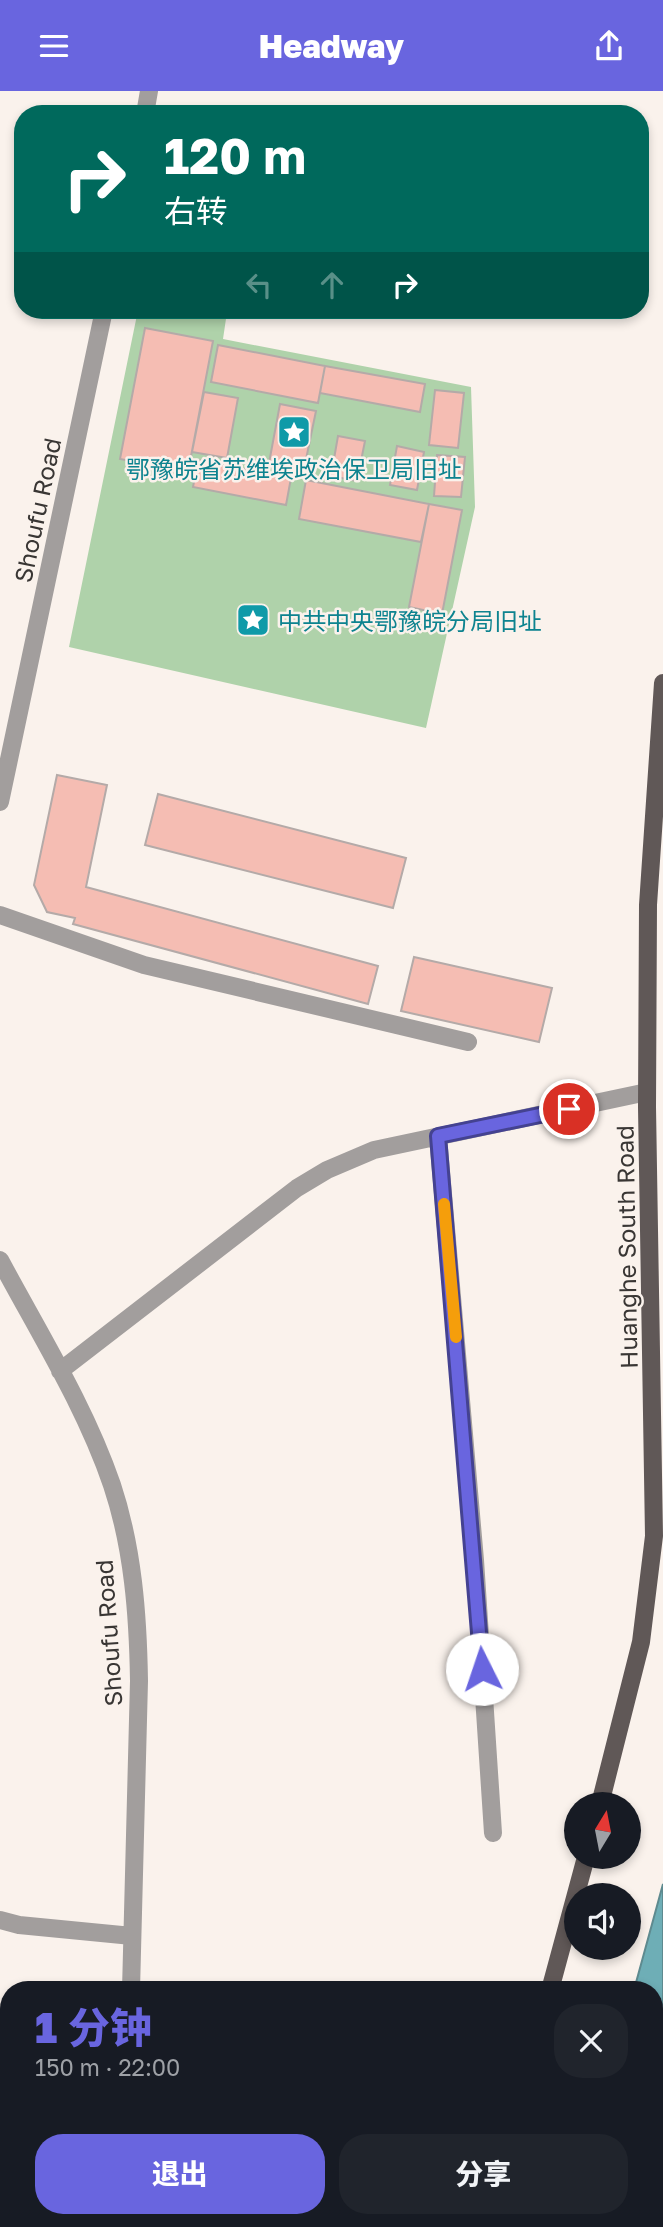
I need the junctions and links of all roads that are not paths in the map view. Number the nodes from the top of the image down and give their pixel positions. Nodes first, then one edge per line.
1 (102, 319) edge
2 (663, 683) edge
3 (0, 802) edge
4 (0, 915) edge
5 (468, 1042) dead end
6 (647, 1092) junction
7 (438, 1136) junction
8 (0, 1260) edge
9 (60, 1371) junction
10 (603, 1792) edge
11 (493, 1833) dead end
12 (583, 1869) edge
13 (0, 1920) edge
14 (132, 1936) junction
15 (131, 1981) edge
16 (552, 1981) edge

1 - 3 street, Shoufu Road
2 - 6 main road, Huanghe South Road
4 - 5 street
6 - 7 street
6 - 10 main road, Huanghe South Road
7 - 9 street
7 - 11 street
8 - 9 street, Shoufu Road
9 - 14 street, Shoufu Road
12 - 16 main road
13 - 14 street
14 - 15 street, Shoufu Road

